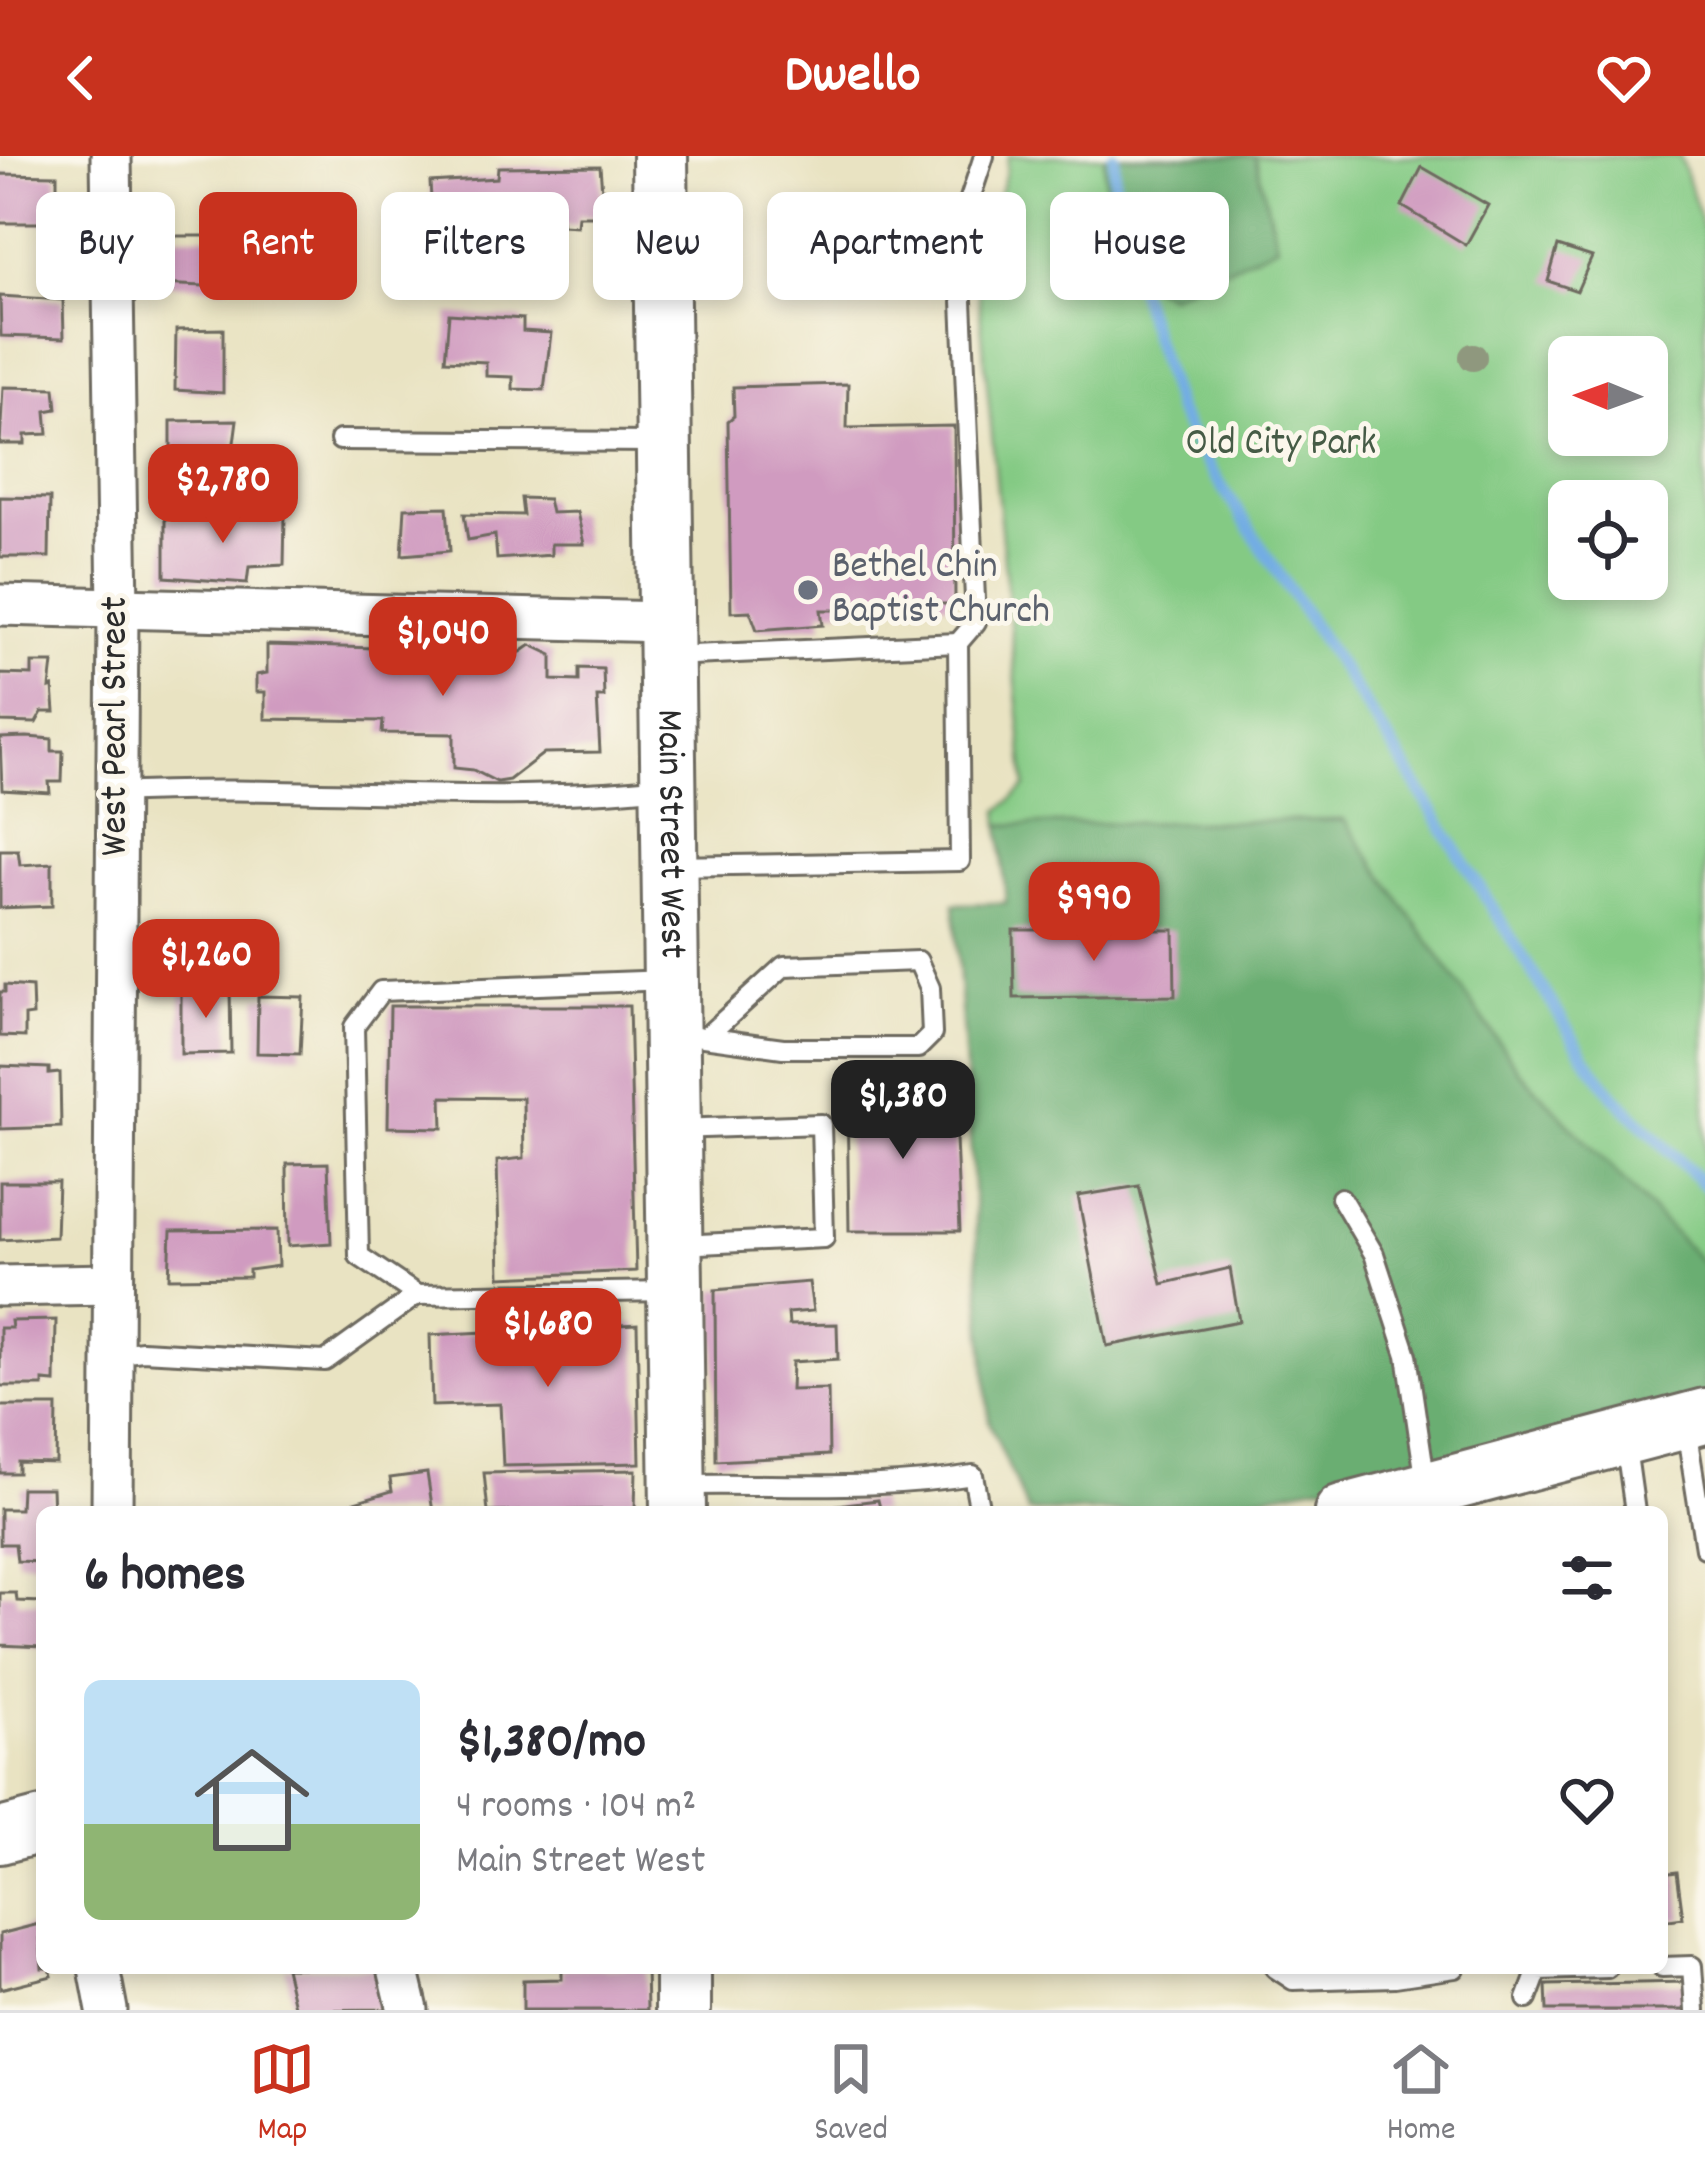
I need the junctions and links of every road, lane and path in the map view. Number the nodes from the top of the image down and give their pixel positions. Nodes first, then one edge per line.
1 (111, 156) edge
2 (660, 156) edge
3 (984, 156) edge
4 (340, 440) dead end
5 (663, 442) junction
6 (0, 604) edge
7 (118, 608) junction
8 (665, 639) junction
9 (958, 643) junction
10 (668, 786) junction
11 (116, 793) junction
12 (668, 866) junction
13 (684, 1016) junction
14 (671, 1130) junction
15 (1341, 1198) dead end
16 (673, 1268) junction
17 (111, 1283) junction
18 (0, 1286) edge
19 (417, 1295) junction
20 (112, 1355) junction
21 (1695, 1419) edge
22 (1624, 1435) junction
23 (678, 1499) edge
24 (1433, 1501) edge
25 (112, 1506) edge
26 (979, 1506) edge
27 (1392, 1506) edge
28 (1634, 1506) edge
29 (1705, 1548) edge
30 (36, 1826) edge
31 (0, 1835) edge
32 (1668, 1967) edge
33 (100, 1974) edge
34 (399, 1974) edge
35 (683, 1974) edge
36 (1284, 1974) edge
37 (1415, 1974) edge
38 (1536, 1974) edge
39 (1527, 1999) dead end
40 (107, 2010) edge
41 (408, 2010) edge
42 (683, 2010) edge
43 (1695, 2010) edge

1 - 7 street, West Pearl Street
2 - 5 main road, Main Street West
3 - 9 lane
4 - 5 lane
5 - 8 main road, Main Street West
6 - 7 street
7 - 8 street
7 - 11 street, West Pearl Street
8 - 9 lane
8 - 10 main road, Main Street West
9 - 12 lane
10 - 11 lane
10 - 12 main road, Main Street West
11 - 17 street, West Pearl Street
12 - 13 main road, Main Street West
13 - 13 lane
13 - 14 main road, Main Street West
13 - 19 lane
14 - 16 main road, Main Street West
14 - 16 lane
15 - 24 lane
16 - 19 lane
16 - 23 main road, Main Street West
17 - 18 street
17 - 20 street, West Pearl Street
19 - 20 lane
20 - 25 street, West Pearl Street
21 - 22 main road
21 - 29 lane
22 - 24 main road
22 - 28 lane
23 - 26 lane
24 - 27 main road
30 - 31 main road
32 - 43 lane
33 - 40 street
34 - 41 street
35 - 42 main road
36 - 37 lane
38 - 39 lane

